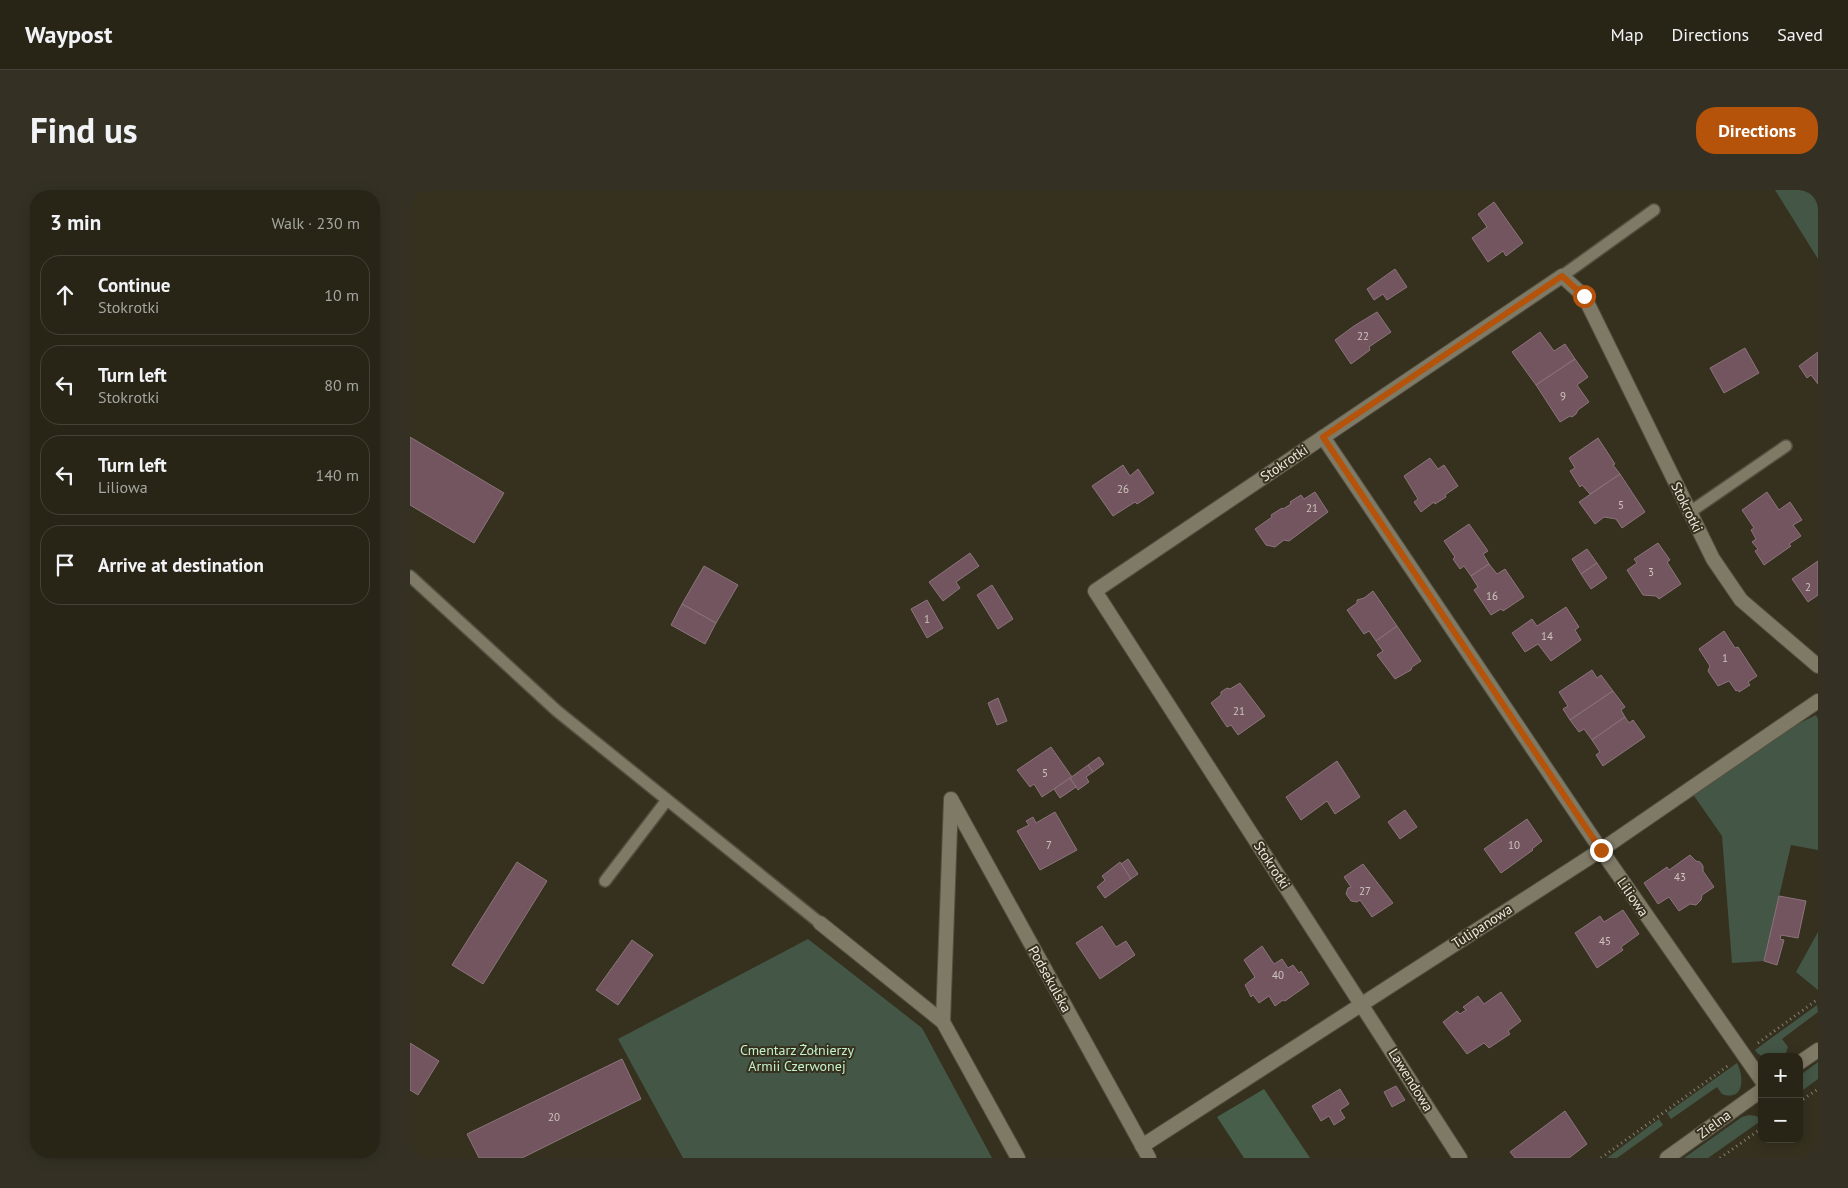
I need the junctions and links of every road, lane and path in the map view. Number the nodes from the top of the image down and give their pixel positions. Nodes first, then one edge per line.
1 (1654, 210) dead end
2 (1562, 276) junction
3 (1323, 437) junction
4 (1786, 446) dead end
5 (1690, 512) junction
6 (410, 576) edge
7 (1818, 666) edge
8 (1818, 701) edge
9 (667, 800) junction
10 (1601, 850) junction
11 (606, 882) dead end
12 (820, 924) joint
13 (1818, 1000) edge
14 (1362, 1003) junction
15 (943, 1022) junction
16 (1818, 1050) edge
17 (1743, 1054) junction
18 (1803, 1060) edge
19 (1758, 1075) edge
20 (1818, 1089) edge
21 (1758, 1093) edge
22 (1803, 1099) edge
23 (1758, 1131) edge
24 (1146, 1152) edge
25 (1018, 1158) edge
26 (1460, 1158) edge
27 (1601, 1158) edge
28 (1667, 1158) edge
29 (1720, 1158) edge

1 - 2 lane
2 - 3 street, Stokrotki
2 - 5 street, Stokrotki
3 - 10 street, Liliowa
3 - 14 street, Stokrotki
4 - 5 lane
5 - 7 street, Stokrotki
6 - 9 lane
8 - 10 street, Tulipanowa
9 - 11 lane
9 - 12 lane
10 - 14 street, Tulipanowa
10 - 17 street, Liliowa
12 - 15 street
13 - 17 path
14 - 24 street, Tulipanowa
14 - 26 street, Lawendowa
15 - 24 street, Podsekulska
15 - 25 street
16 - 18 street
17 - 19 street, Liliowa
17 - 27 path
20 - 22 path
21 - 28 street, Zielna
23 - 29 path

